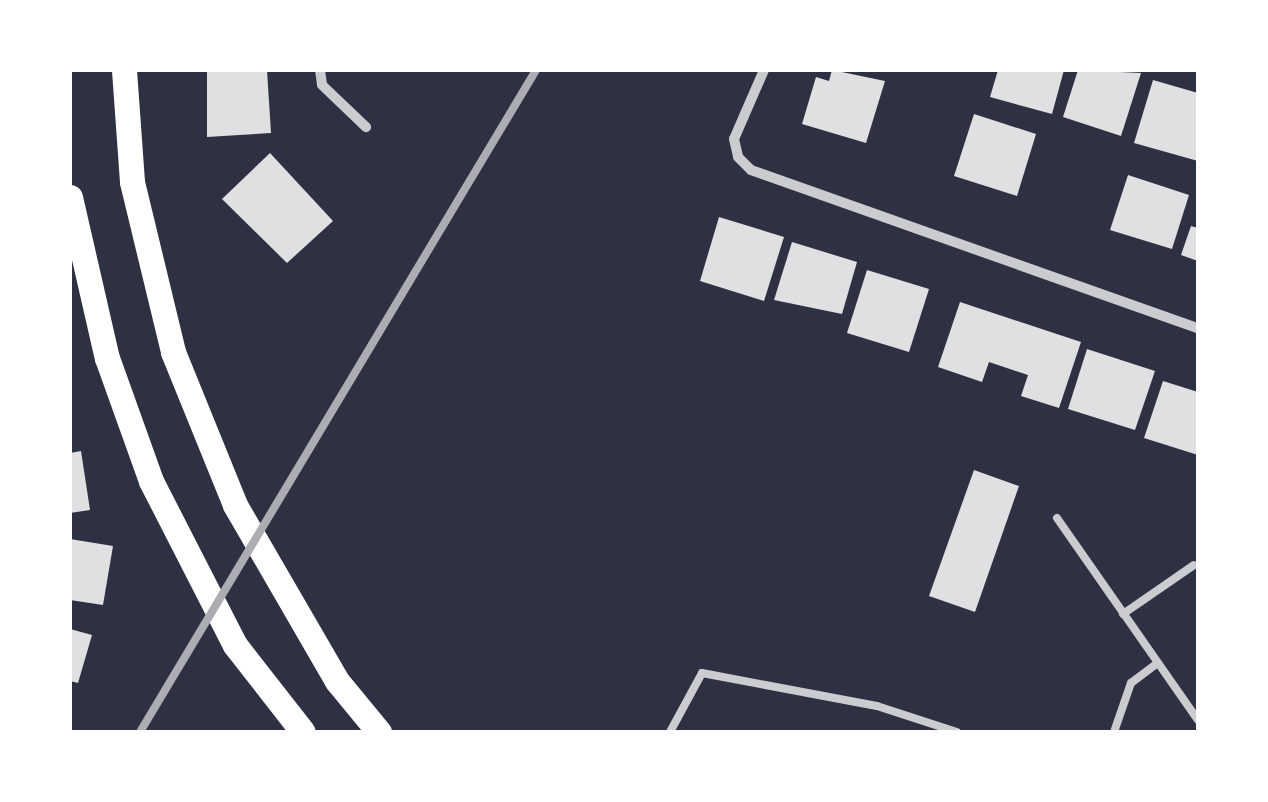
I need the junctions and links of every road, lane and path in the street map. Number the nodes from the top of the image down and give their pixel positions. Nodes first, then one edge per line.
1 (124, 70) edge
2 (320, 70) edge
3 (764, 70) edge
4 (366, 127) dead end
5 (70, 197) edge
6 (1198, 328) edge
7 (1057, 518) dead end
8 (1194, 565) dead end
9 (1122, 614) junction
10 (1155, 665) junction
11 (1198, 720) edge
12 (303, 732) edge
13 (379, 732) edge
14 (670, 732) edge
15 (956, 732) edge
16 (1114, 732) edge

1 - 13 main road
2 - 4 street
3 - 6 street
5 - 12 main road
7 - 9 lane
8 - 9 lane
9 - 10 lane
10 - 11 lane
10 - 16 lane
14 - 15 lane

